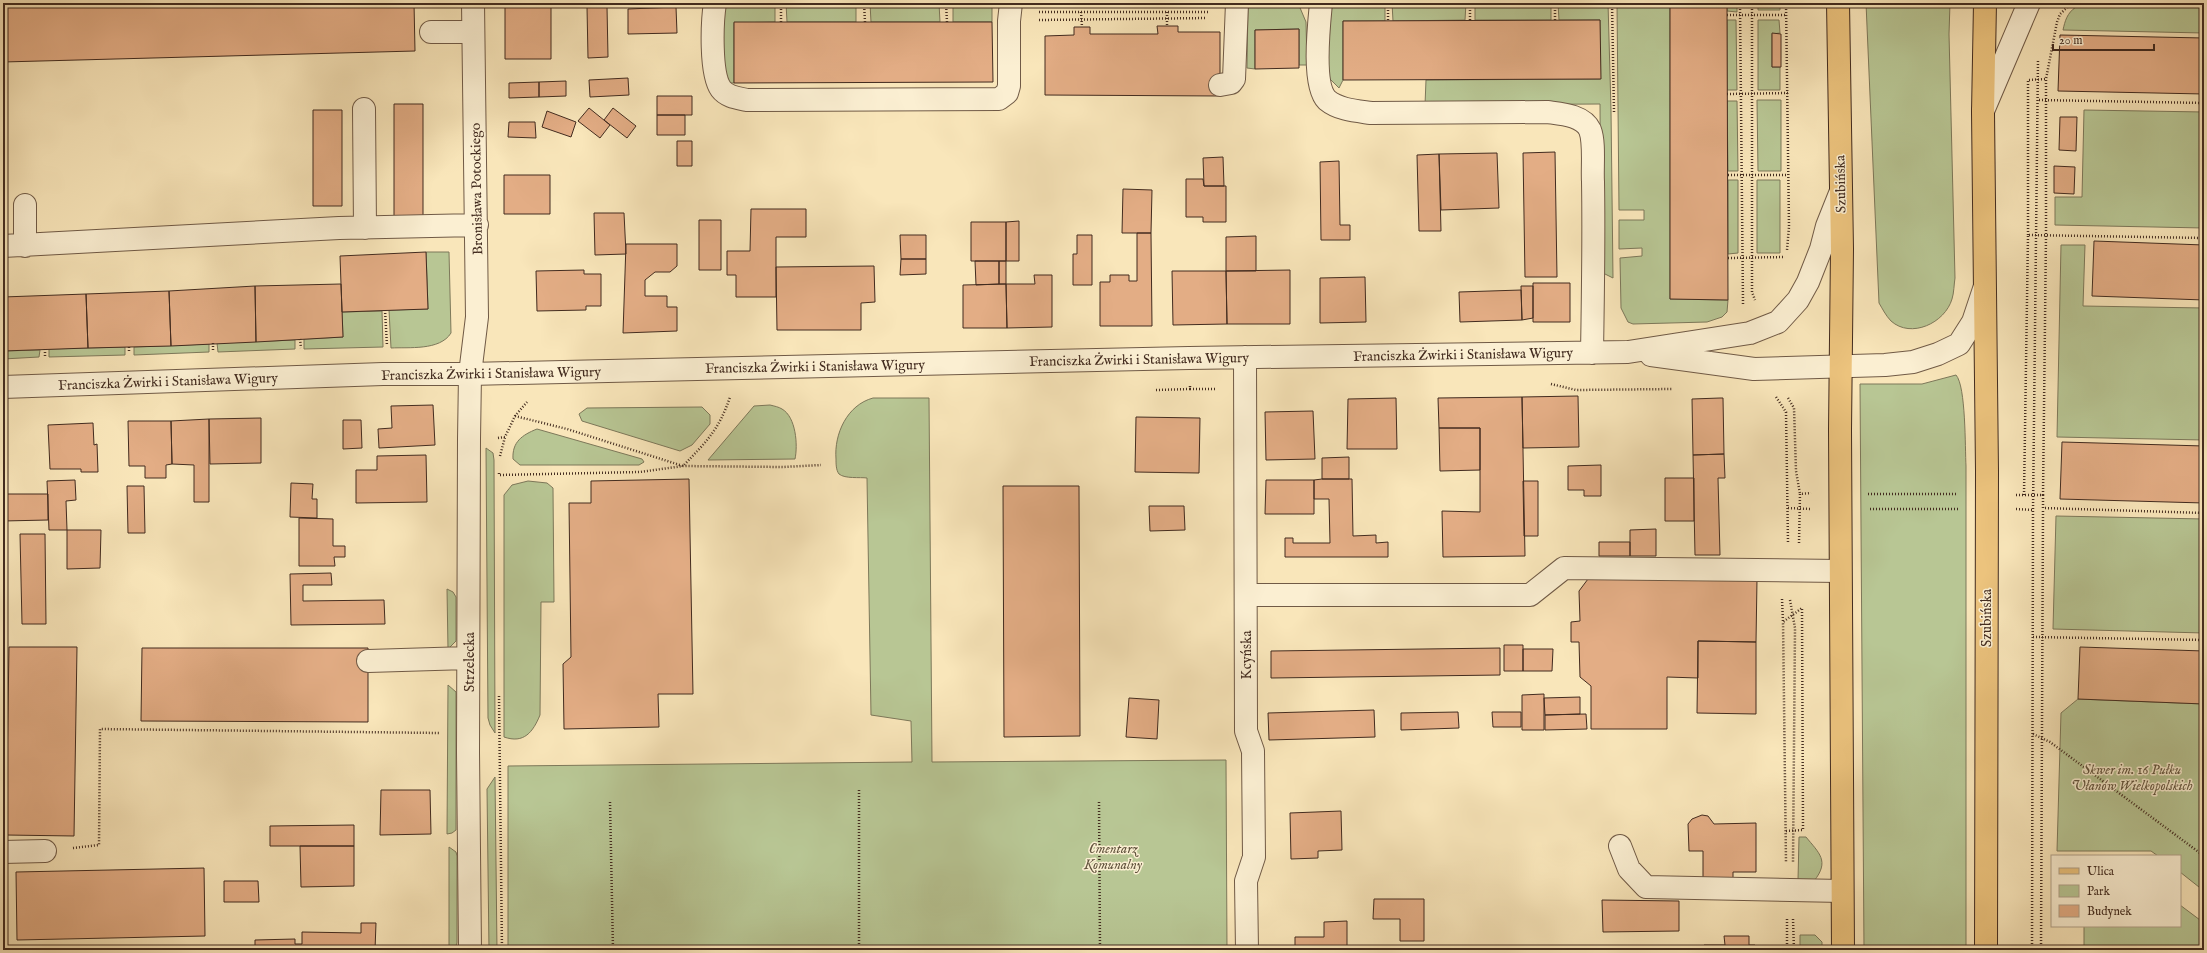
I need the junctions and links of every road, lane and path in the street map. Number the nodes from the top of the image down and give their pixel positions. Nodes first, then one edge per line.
1 (473, 3) edge
2 (781, 3) edge
3 (864, 3) edge
4 (946, 3) edge
5 (1237, 3) edge
6 (1321, 3) edge
7 (1388, 3) edge
8 (1470, 3) edge
9 (1555, 3) edge
10 (1740, 3) edge
11 (1752, 3) edge
12 (1786, 3) edge
13 (1838, 3) edge
14 (1985, 3) edge
15 (2029, 3) edge
16 (2072, 3) edge
17 (1011, 7) edge
18 (1081, 12) junction
19 (1167, 12) junction
20 (1213, 12) dead end
21 (715, 13) edge
22 (1786, 15) junction
23 (1727, 16) dead end
24 (1740, 16) junction
25 (1752, 16) junction
26 (1167, 18) junction
27 (1213, 18) dead end
28 (1081, 19) junction
29 (1388, 20) dead end
30 (1470, 20) dead end
31 (1555, 20) dead end
32 (781, 22) dead end
33 (865, 22) dead end
34 (947, 22) dead end
35 (1034, 22) dead end
36 (1167, 26) dead end
37 (1082, 27) dead end
38 (430, 32) dead end
39 (474, 32) junction
40 (2039, 55) dead end
41 (2038, 79) junction
42 (2046, 79) junction
43 (1220, 85) dead end
44 (1788, 93) junction
45 (1727, 94) dead end
46 (1740, 94) junction
47 (1752, 94) junction
48 (2039, 100) junction
49 (2045, 100) junction
50 (2204, 103) edge
51 (364, 110) dead end
52 (1982, 112) junction
53 (1728, 175) dead end
54 (1740, 175) junction
55 (1752, 175) junction
56 (1788, 175) junction
57 (1840, 191) junction
58 (25, 205) dead end
59 (477, 225) junction
60 (365, 228) junction
61 (2037, 234) junction
62 (2028, 235) junction
63 (2046, 235) junction
64 (2204, 238) edge
65 (3, 246) edge
66 (25, 246) junction
67 (1741, 257) junction
68 (1752, 257) junction
69 (1786, 257) junction
70 (1728, 258) dead end
71 (1784, 262) dead end
72 (1985, 287) junction
73 (1741, 300) dead end
74 (385, 310) dead end
75 (1766, 328) junction
76 (387, 351) dead end
77 (1628, 352) junction
78 (1592, 353) junction
79 (1245, 357) junction
80 (1840, 366) junction
81 (1772, 369) junction
82 (470, 374) junction
83 (1547, 383) dead end
84 (3, 387) edge
85 (1678, 389) dead end
86 (730, 395) dead end
87 (530, 399) dead end
88 (515, 416) junction
89 (505, 437) junction
90 (469, 439) junction
91 (500, 462) dead end
92 (821, 465) dead end
93 (683, 466) junction
94 (499, 469) dead end
95 (499, 476) junction
96 (499, 483) dead end
97 (2024, 495) junction
98 (2034, 495) junction
99 (2043, 495) junction
100 (1840, 501) junction
101 (1987, 502) junction
102 (1788, 508) junction
103 (2043, 508) junction
104 (1799, 509) junction
105 (2033, 510) junction
106 (2204, 513) edge
107 (1788, 571) junction
108 (1840, 571) junction
109 (1246, 595) junction
110 (1791, 615) junction
111 (2033, 637) junction
112 (2042, 637) junction
113 (2204, 640) edge
114 (468, 658) junction
115 (368, 661) dead end
116 (499, 688) dead end
117 (442, 734) dead end
118 (2033, 734) junction
119 (2042, 738) junction
120 (859, 789) dead end
121 (610, 802) dead end
122 (1100, 802) dead end
123 (1786, 831) junction
124 (1793, 831) junction
125 (1620, 846) dead end
126 (45, 851) joint
127 (3, 852) edge
128 (2204, 856) edge
129 (1790, 889) junction
130 (1842, 890) junction
131 (470, 950) edge
132 (502, 950) edge
133 (613, 950) edge
134 (859, 950) edge
135 (1100, 950) edge
136 (1247, 950) edge
137 (1787, 950) edge
138 (1794, 950) edge
139 (1843, 950) edge
140 (1986, 950) edge
141 (2032, 950) edge
142 (2041, 950) edge

1 - 39 street, Bronisława Potockiego
2 - 32 path
3 - 33 path
4 - 34 path
5 - 43 street
6 - 78 street
7 - 29 path
8 - 30 path
9 - 31 path
10 - 24 path
11 - 25 path
12 - 22 path
13 - 57 main road, Szubińska
14 - 52 main road, Szubińska
15 - 52 street
16 - 42 path
17 - 18 path
17 - 21 street
18 - 19 path
18 - 28 path
19 - 20 path
19 - 26 path
22 - 25 path
22 - 44 path
23 - 24 path
24 - 25 path
24 - 46 path
25 - 47 path
26 - 27 path
26 - 28 path
26 - 36 path
28 - 35 path
28 - 37 path
38 - 39 street
39 - 59 street, Bronisława Potockiego
40 - 41 path
41 - 42 path
41 - 48 path
41 - 62 path
42 - 49 path
44 - 47 path
44 - 56 path
45 - 46 path
46 - 47 path
46 - 54 path
47 - 55 path
48 - 49 path
48 - 61 path
49 - 50 path
49 - 63 path
51 - 60 street
52 - 72 main road, Szubińska
53 - 54 path
54 - 55 path
54 - 67 path
55 - 56 path
55 - 68 path
56 - 69 path
57 - 75 street, Franciszka Żwirki i Stanisława Wigury
57 - 80 main road, Szubińska
58 - 66 street
59 - 60 street
59 - 82 street, Bronisława Potockiego
60 - 66 street
61 - 62 path
61 - 63 path
61 - 98 path
62 - 97 path
63 - 64 path
63 - 99 path
65 - 66 street
67 - 68 path
67 - 70 path
67 - 73 path
68 - 69 path
68 - 75 path
69 - 71 path
72 - 80 street, Szubińska
72 - 101 main road, Szubińska
74 - 76 path
75 - 77 street, Franciszka Żwirki i Stanisława Wigury
77 - 78 street, Franciszka Żwirki i Stanisława Wigury
77 - 81 street, Franciszka Żwirki i Stanisława Wigury
78 - 79 street, Franciszka Żwirki i Stanisława Wigury
79 - 82 street, Franciszka Żwirki i Stanisława Wigury
79 - 109 street, Kcyńska
80 - 81 street, Franciszka Żwirki i Stanisława Wigury
80 - 100 main road, Szubińska
81 - 102 path
82 - 84 street, Franciszka Żwirki i Stanisława Wigury
82 - 90 street, Strzelecka
83 - 85 path
86 - 93 path
87 - 88 path
88 - 89 path
88 - 93 path
89 - 90 path
89 - 91 path
90 - 114 street, Strzelecka
92 - 93 path
93 - 95 path
94 - 95 path
95 - 96 path
97 - 98 path
97 - 101 path
98 - 99 path
98 - 105 path
99 - 103 path
100 - 101 path
100 - 101 path
100 - 104 path
100 - 104 path
100 - 108 main road, Szubińska
101 - 105 path
101 - 140 main road, Szubińska
102 - 104 path
102 - 107 path
103 - 106 path
103 - 112 path
105 - 111 path
107 - 108 street
107 - 109 street
107 - 110 path
108 - 130 main road, Szubińska
109 - 136 street, Kcyńska
110 - 123 path
110 - 124 path
110 - 124 path
111 - 112 path
111 - 118 path
112 - 113 path
112 - 119 path
114 - 115 street
114 - 131 street, Strzelecka
116 - 132 path
117 - 126 path
118 - 119 path
118 - 141 path
119 - 128 path
119 - 142 path
120 - 134 path
121 - 133 path
122 - 135 path
123 - 124 path
123 - 129 path
124 - 129 path
125 - 129 street
126 - 127 street
129 - 130 street
129 - 137 path
129 - 138 path
130 - 139 main road, Szubińska

